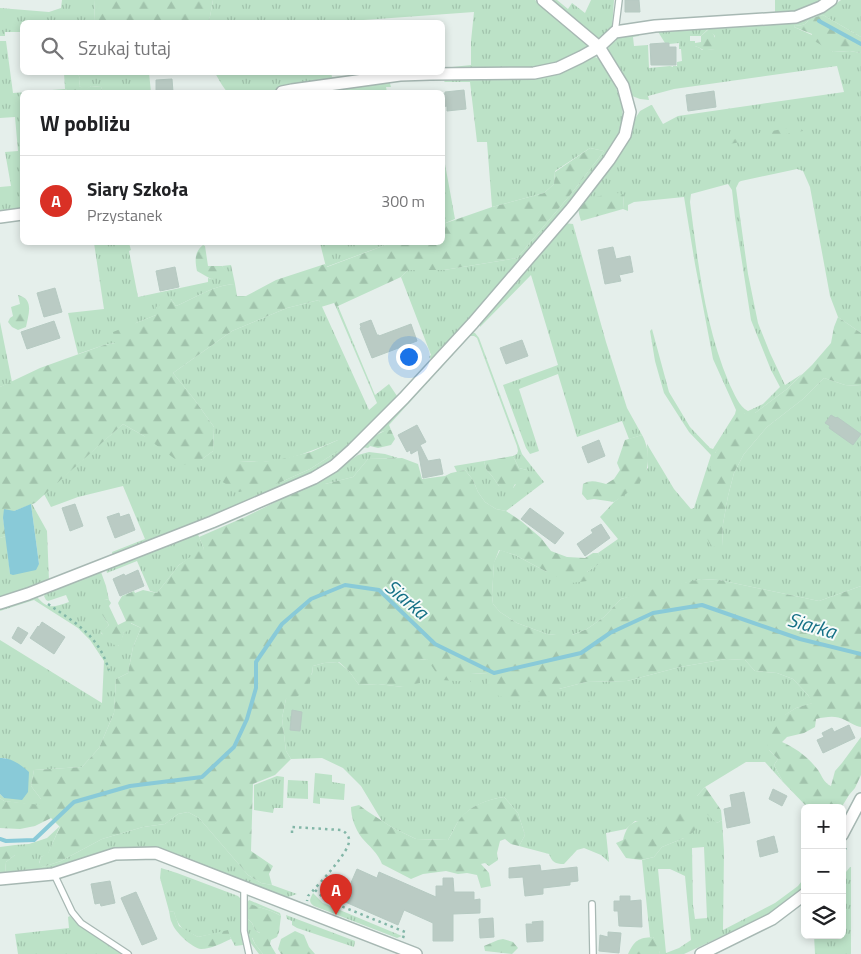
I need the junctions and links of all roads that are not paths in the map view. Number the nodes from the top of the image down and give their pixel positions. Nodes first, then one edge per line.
1 (543, 0) edge
2 (619, 0) edge
3 (831, 0) edge
4 (615, 32) junction
5 (599, 47) junction
6 (445, 74) edge
7 (400, 75) edge
8 (292, 90) edge
9 (20, 214) edge
10 (0, 217) edge
11 (0, 603) edge
12 (861, 799) edge
13 (846, 827) edge
14 (54, 874) junction
15 (0, 879) edge
16 (244, 887) junction
17 (801, 897) edge
18 (592, 904) dead end
19 (128, 954) edge
20 (249, 954) edge
21 (416, 954) edge
22 (593, 954) edge
23 (701, 954) edge

1 - 5 street
2 - 4 lane
3 - 4 street
4 - 5 street
5 - 6 street
5 - 11 street
7 - 8 street
9 - 10 street
12 - 13 street
14 - 15 street
14 - 16 street
14 - 19 lane
16 - 20 lane
16 - 21 street
17 - 23 street
18 - 22 lane

